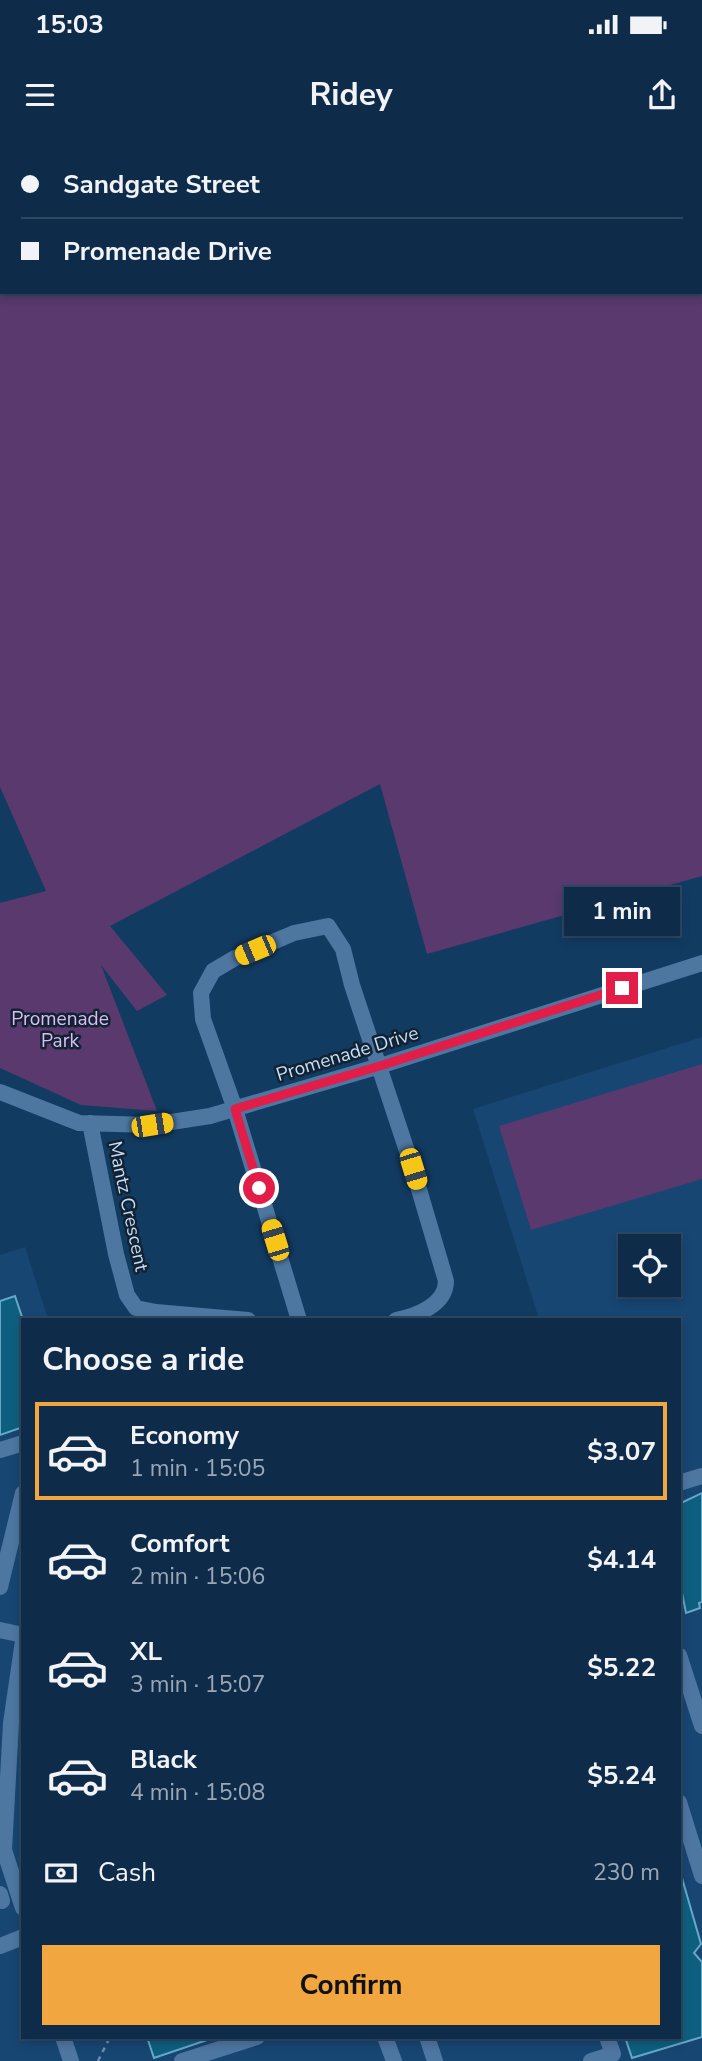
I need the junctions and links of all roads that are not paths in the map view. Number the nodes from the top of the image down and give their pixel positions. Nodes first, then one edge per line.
1 (702, 963) edge
2 (379, 1066) junction
3 (0, 1093) edge
4 (235, 1109) junction
5 (90, 1124) junction
6 (225, 1318) edge
7 (298, 1318) edge
8 (405, 1318) edge
9 (21, 1444) edge
10 (0, 1450) edge
11 (702, 1476) edge
12 (681, 1482) edge
13 (21, 1501) edge
14 (0, 1587) edge
15 (0, 1630) edge
16 (21, 1635) edge
17 (21, 1655) edge
18 (681, 1661) edge
19 (11, 1723) edge
20 (702, 1726) edge
21 (681, 1808) edge
22 (702, 1876) edge
23 (21, 1902) edge
24 (21, 1938) edge
25 (0, 1946) edge
26 (64, 2039) edge
27 (251, 2039) edge
28 (386, 2039) edge
29 (428, 2039) edge
30 (608, 2039) edge
31 (71, 2061) edge
32 (182, 2061) edge
33 (394, 2061) edge
34 (435, 2061) edge
35 (591, 2061) edge

1 - 2 street, Promenade Drive
2 - 4 street, Promenade Drive
2 - 4 street
2 - 8 street
3 - 5 street, Promenade Drive
4 - 5 street, Promenade Drive
4 - 7 street
5 - 6 street, Mantz Crescent
9 - 10 street
11 - 12 street
13 - 14 street
15 - 16 street
17 - 19 street
18 - 20 street
19 - 23 street
21 - 22 street
24 - 25 street
26 - 31 street
27 - 32 street
28 - 33 street
29 - 34 street
30 - 35 street

